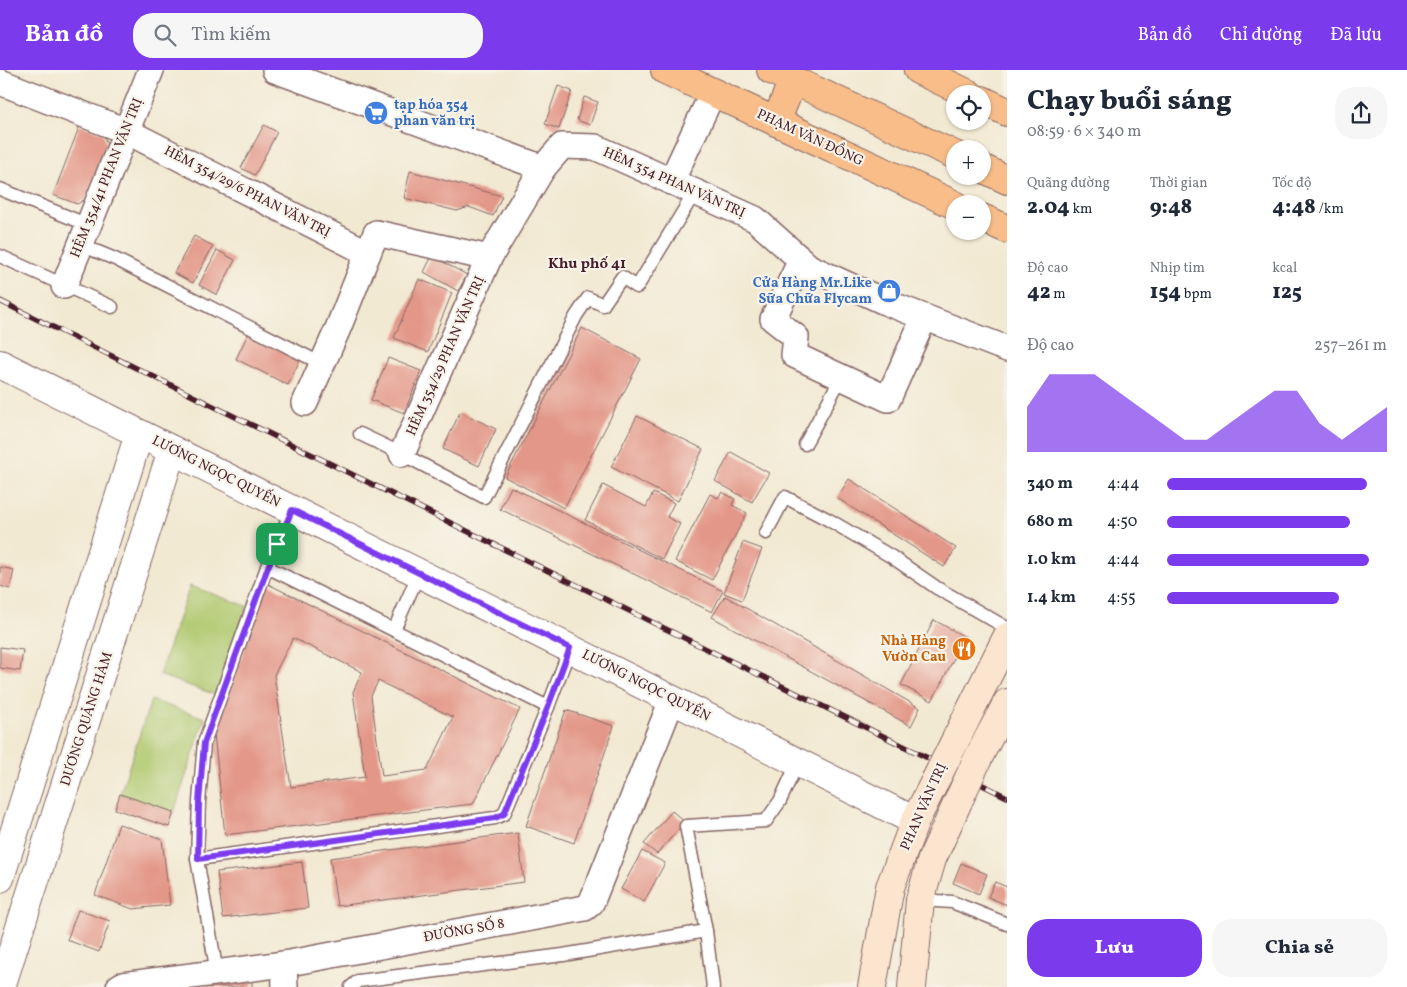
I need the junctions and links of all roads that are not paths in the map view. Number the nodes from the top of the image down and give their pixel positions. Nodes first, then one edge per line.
1 (151, 70) edge
2 (275, 70) edge
3 (665, 70) edge
4 (918, 70) edge
5 (782, 75) edge
6 (0, 82) edge
7 (950, 85) edge
8 (713, 92) junction
9 (991, 104) edge
10 (1007, 112) edge
11 (776, 122) junction
12 (126, 131) junction
13 (946, 152) edge
14 (543, 168) junction
15 (991, 172) edge
16 (1007, 180) edge
17 (671, 182) junction
18 (0, 189) edge
19 (695, 192) junction
20 (946, 201) edge
21 (991, 222) edge
22 (1007, 230) edge
23 (85, 235) junction
24 (368, 253) junction
25 (0, 256) edge
26 (489, 258) junction
27 (801, 260) junction
28 (64, 286) junction
29 (112, 306) dead end
30 (924, 318) junction
31 (1007, 349) edge
32 (0, 364) edge
33 (322, 364) junction
34 (841, 378) junction
35 (305, 403) dead end
36 (139, 434) junction
37 (360, 434) dead end
38 (805, 444) dead end
39 (172, 450) junction
40 (402, 454) junction
41 (292, 510) junction
42 (766, 533) dead end
43 (268, 567) junction
44 (419, 573) junction
45 (1007, 628) edge
46 (394, 630) junction
47 (1007, 637) edge
48 (570, 648) junction
49 (672, 700) junction
50 (1007, 703) edge
51 (548, 707) junction
52 (798, 762) junction
53 (915, 821) junction
54 (198, 859) junction
55 (0, 878) edge
56 (920, 900) junction
57 (1007, 924) edge
58 (706, 931) junction
59 (217, 973) junction
60 (284, 976) edge
61 (1, 987) edge
62 (119, 987) edge
63 (351, 987) edge
64 (713, 987) edge
65 (872, 987) edge
66 (912, 987) edge

1 - 12 street, HẺM 354/41 PHAN VĂN TRỊ
2 - 14 street
3 - 8 main road, PHẠM VĂN ĐỒNG
4 - 7 main road
5 - 11 main road
5 - 13 main road
6 - 12 street, HẺM 354/29/6 PHAN VĂN TRỊ
8 - 11 main road, PHẠM VĂN ĐỒNG
8 - 17 street
9 - 10 main road
11 - 20 main road, PHẠM VĂN ĐỒNG
12 - 23 street, HẺM 354/41 PHAN VĂN TRỊ
12 - 24 street, HẺM 354/29/6 PHAN VĂN TRỊ
14 - 17 street, HẺM 354 PHAN VĂN TRỊ
14 - 26 street, HẺM 354/29 PHAN VĂN TRỊ
15 - 16 main road
17 - 19 street, HẺM 354 PHAN VĂN TRỊ
18 - 23 lane
19 - 27 street, HẺM 354 PHAN VĂN TRỊ
19 - 40 lane
21 - 22 main road
23 - 28 street, HẺM 354/41 PHAN VĂN TRỊ
23 - 33 lane
24 - 26 street, HẺM 354/29 PHAN VĂN TRỊ
24 - 33 street, HẺM 354/29 PHAN VĂN TRỊ
25 - 28 lane
26 - 40 street, HẺM 354/29 PHAN VĂN TRỊ
27 - 30 street, HẺM 354 PHAN VĂN TRỊ
27 - 34 street
28 - 29 lane
30 - 31 street, HẺM 354 PHAN VĂN TRỊ
30 - 34 street
32 - 36 street, LƯƠNG NGỌC QUYẾN
33 - 35 street, HẺM 354/29 PHAN VĂN TRỊ
34 - 38 lane
36 - 39 street, LƯƠNG NGỌC QUYẾN
36 - 55 street
37 - 40 lane
39 - 41 street, LƯƠNG NGỌC QUYẾN
39 - 61 street, DƯƠNG QUẢNG HÀM
41 - 43 lane
41 - 44 street, LƯƠNG NGỌC QUYẾN
42 - 45 lane
43 - 46 lane
43 - 54 lane
44 - 46 lane
44 - 48 street, LƯƠNG NGỌC QUYẾN
46 - 51 lane
47 - 53 main road, PHAN VĂN TRỊ, bridge
48 - 49 street, LƯƠNG NGỌC QUYẾN
48 - 51 lane
49 - 52 street, LƯƠNG NGỌC QUYẾN
49 - 60 street, ĐƯỜNG SỐ 8
50 - 56 main road, PHAN VĂN TRỊ, bridge
51 - 54 lane
52 - 53 street, LƯƠNG NGỌC QUYẾN
52 - 58 lane
53 - 65 main road, PHAN VĂN TRỊ
54 - 59 lane
56 - 57 lane
56 - 66 main road, PHAN VĂN TRỊ
58 - 63 lane
58 - 64 lane
59 - 60 street, ĐƯỜNG SỐ 8
59 - 62 street, ĐƯỜNG SỐ 8

